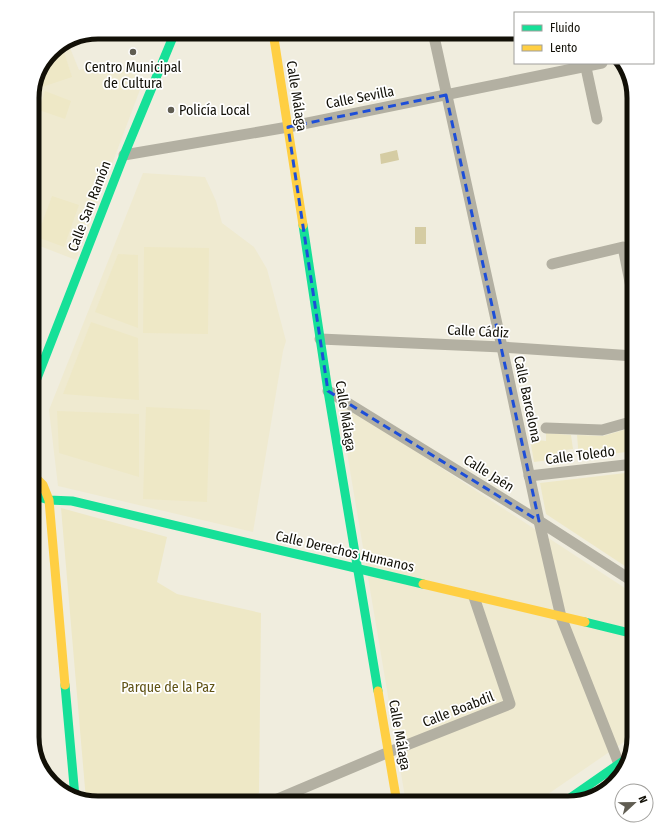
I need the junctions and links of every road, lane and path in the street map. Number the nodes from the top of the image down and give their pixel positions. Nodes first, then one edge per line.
1 (172, 39) edge
2 (274, 39) edge
3 (434, 39) edge
4 (586, 65) edge
5 (446, 94) junction
6 (597, 119) dead end
7 (288, 127) junction
8 (124, 156) junction
9 (627, 254) edge
10 (552, 264) dead end
11 (320, 339) junction
12 (502, 347) junction
13 (627, 356) edge
14 (39, 373) edge
15 (328, 391) junction
16 (627, 423) edge
17 (546, 428) dead end
18 (627, 465) edge
19 (529, 476) junction
20 (39, 481) edge
21 (39, 497) edge
22 (49, 500) junction
23 (539, 521) junction
24 (357, 568) junction
25 (627, 578) edge
26 (474, 597) junction
27 (561, 618) junction
28 (627, 632) edge
29 (389, 752) junction
30 (621, 764) edge
31 (617, 770) edge
32 (75, 792) edge
33 (576, 795) edge
34 (285, 796) edge
35 (396, 796) edge

1 - 8 street, Calle San Ramón
2 - 7 street, Calle Málaga
3 - 5 street, Calle Barcelona
4 - 5 street, Calle Sevilla
4 - 6 street
5 - 7 street, Calle Sevilla
5 - 12 street, Calle Barcelona
7 - 8 street, Calle Sevilla
7 - 11 street, Calle Málaga
8 - 14 street, Calle San Ramón
9 - 10 street
11 - 12 street, Calle Cádiz
11 - 15 street, Calle Málaga
12 - 13 street, Calle Cádiz
12 - 19 street, Calle Barcelona
15 - 23 street, Calle Jaén
15 - 24 street, Calle Málaga
16 - 17 street, Calle Toledo
18 - 19 street, Calle Toledo
19 - 23 street, Calle Barcelona
20 - 22 street
21 - 22 street, Calle Derechos Humanos
22 - 24 street, Calle Derechos Humanos
22 - 32 street
23 - 25 street, Calle Jaén
23 - 27 street, Calle Barcelona
24 - 26 street, Calle Derechos Humanos
24 - 29 street, Calle Málaga
26 - 27 street, Calle Derechos Humanos
26 - 29 street, Calle Boabdil
27 - 28 street, Calle Derechos Humanos
27 - 30 street, Calle Barcelona
29 - 34 street, Calle Boabdil
29 - 35 street, Calle Málaga
31 - 33 street

